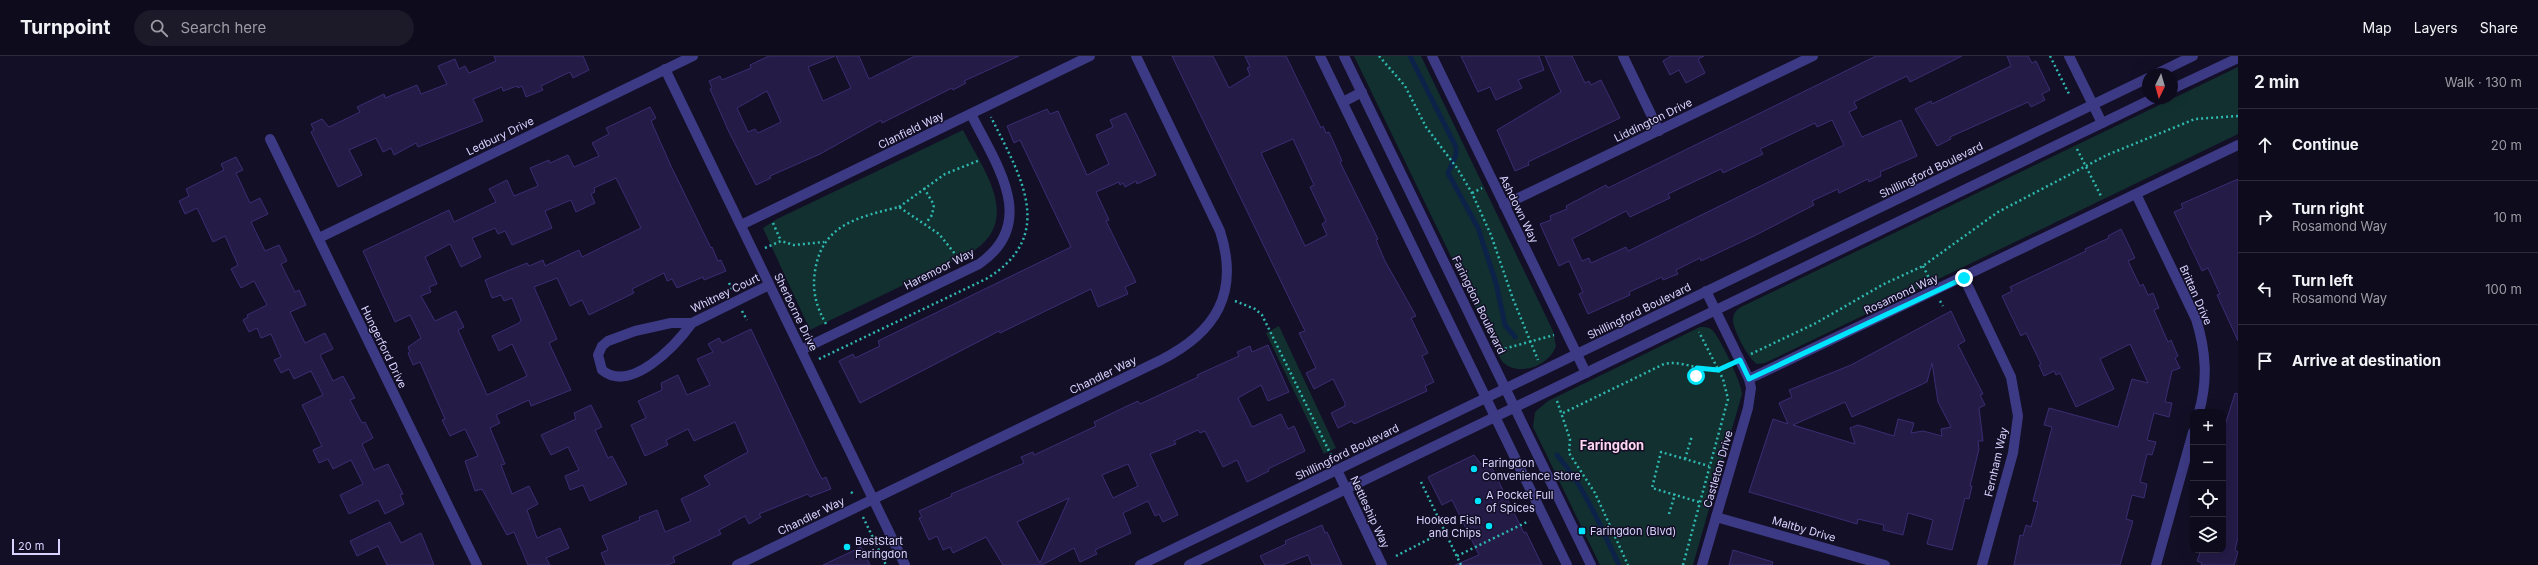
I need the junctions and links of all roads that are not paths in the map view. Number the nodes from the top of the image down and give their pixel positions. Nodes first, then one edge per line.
1 (693, 56) edge
2 (1090, 56) edge
3 (1136, 56) edge
4 (1320, 56) edge
5 (1344, 56) edge
6 (1432, 56) edge
7 (1623, 56) edge
8 (1813, 56) edge
9 (2070, 56) edge
10 (2193, 56) edge
11 (2238, 58) edge
12 (2168, 68) edge
13 (665, 69) junction
14 (2142, 81) edge
15 (2178, 87) edge
16 (1362, 92) junction
17 (1342, 102) junction
18 (2093, 104) junction
19 (2142, 104) edge
20 (971, 114) junction
21 (2102, 123) junction
22 (1659, 131) junction
23 (270, 139) dead end
24 (2238, 145) edge
25 (2136, 194) junction
26 (1504, 205) junction
27 (741, 225) junction
28 (318, 238) junction
29 (1964, 278) junction
30 (769, 285) junction
31 (1706, 292) junction
32 (1715, 310) junction
33 (692, 323) junction
34 (801, 350) junction
35 (1576, 354) junction
36 (1586, 373) junction
37 (1749, 379) junction
38 (1506, 388) junction
39 (1486, 398) junction
40 (1515, 407) junction
41 (2200, 409) edge
42 (1495, 417) junction
43 (2190, 443) edge
44 (1337, 470) junction
45 (1346, 489) junction
46 (872, 499) junction
47 (1716, 517) junction
48 (477, 565) edge
49 (737, 565) edge
50 (905, 565) edge
51 (1140, 565) edge
52 (1189, 565) edge
53 (1382, 565) edge
54 (1567, 565) edge
55 (1591, 565) edge
56 (1702, 565) edge
57 (1885, 565) edge
58 (1982, 565) edge
59 (2156, 565) edge

1 - 13 street, Ledbury Drive
2 - 20 street, Clanfield Way
3 - 46 street, Chandler Way
4 - 17 street
5 - 16 street, Faringdon Boulevard
6 - 26 street, Ashdown Way
7 - 22 street
8 - 22 street, Liddington Drive
9 - 18 street
10 - 12 street
11 - 15 street
13 - 27 street, Sherborne Drive
13 - 28 street, Ledbury Drive
14 - 18 street, Shillingford Boulevard
16 - 17 street
16 - 38 street, Faringdon Boulevard
17 - 39 street
18 - 21 street
18 - 31 street, Shillingford Boulevard
19 - 21 street
20 - 27 street, Clanfield Way
20 - 34 street, Haremoor Way
21 - 32 street
22 - 26 street, Liddington Drive
23 - 28 street, Hungerford Drive
24 - 25 street, Rosamond Way
25 - 29 street, Rosamond Way
25 - 41 street, Brittan Drive
26 - 35 street, Ashdown Way
27 - 30 street, Sherborne Drive
28 - 48 street, Hungerford Drive
29 - 37 street, Rosamond Way
29 - 58 street, Fernham Way
30 - 33 street, Whitney Court
30 - 34 street, Sherborne Drive
31 - 32 street
31 - 35 street, Shillingford Boulevard
32 - 36 street
32 - 37 street
33 - 33 street, Whitney Court
34 - 46 street, Sherborne Drive
35 - 36 street, Ashdown Way
35 - 38 street, Shillingford Boulevard
36 - 40 street
37 - 47 street, Castleton Drive
38 - 39 street, Shillingford Boulevard
38 - 40 street, Faringdon Boulevard
39 - 42 street
39 - 44 street, Shillingford Boulevard
40 - 42 street
40 - 55 street, Faringdon Boulevard
42 - 45 street
42 - 54 street
43 - 59 street
44 - 45 street, Nettleship Way
44 - 51 street, Shillingford Boulevard
45 - 52 street
45 - 53 street, Nettleship Way
46 - 49 street, Chandler Way
46 - 50 street, Sherborne Drive
47 - 56 street, Castleton Drive
47 - 57 street, Maltby Drive

